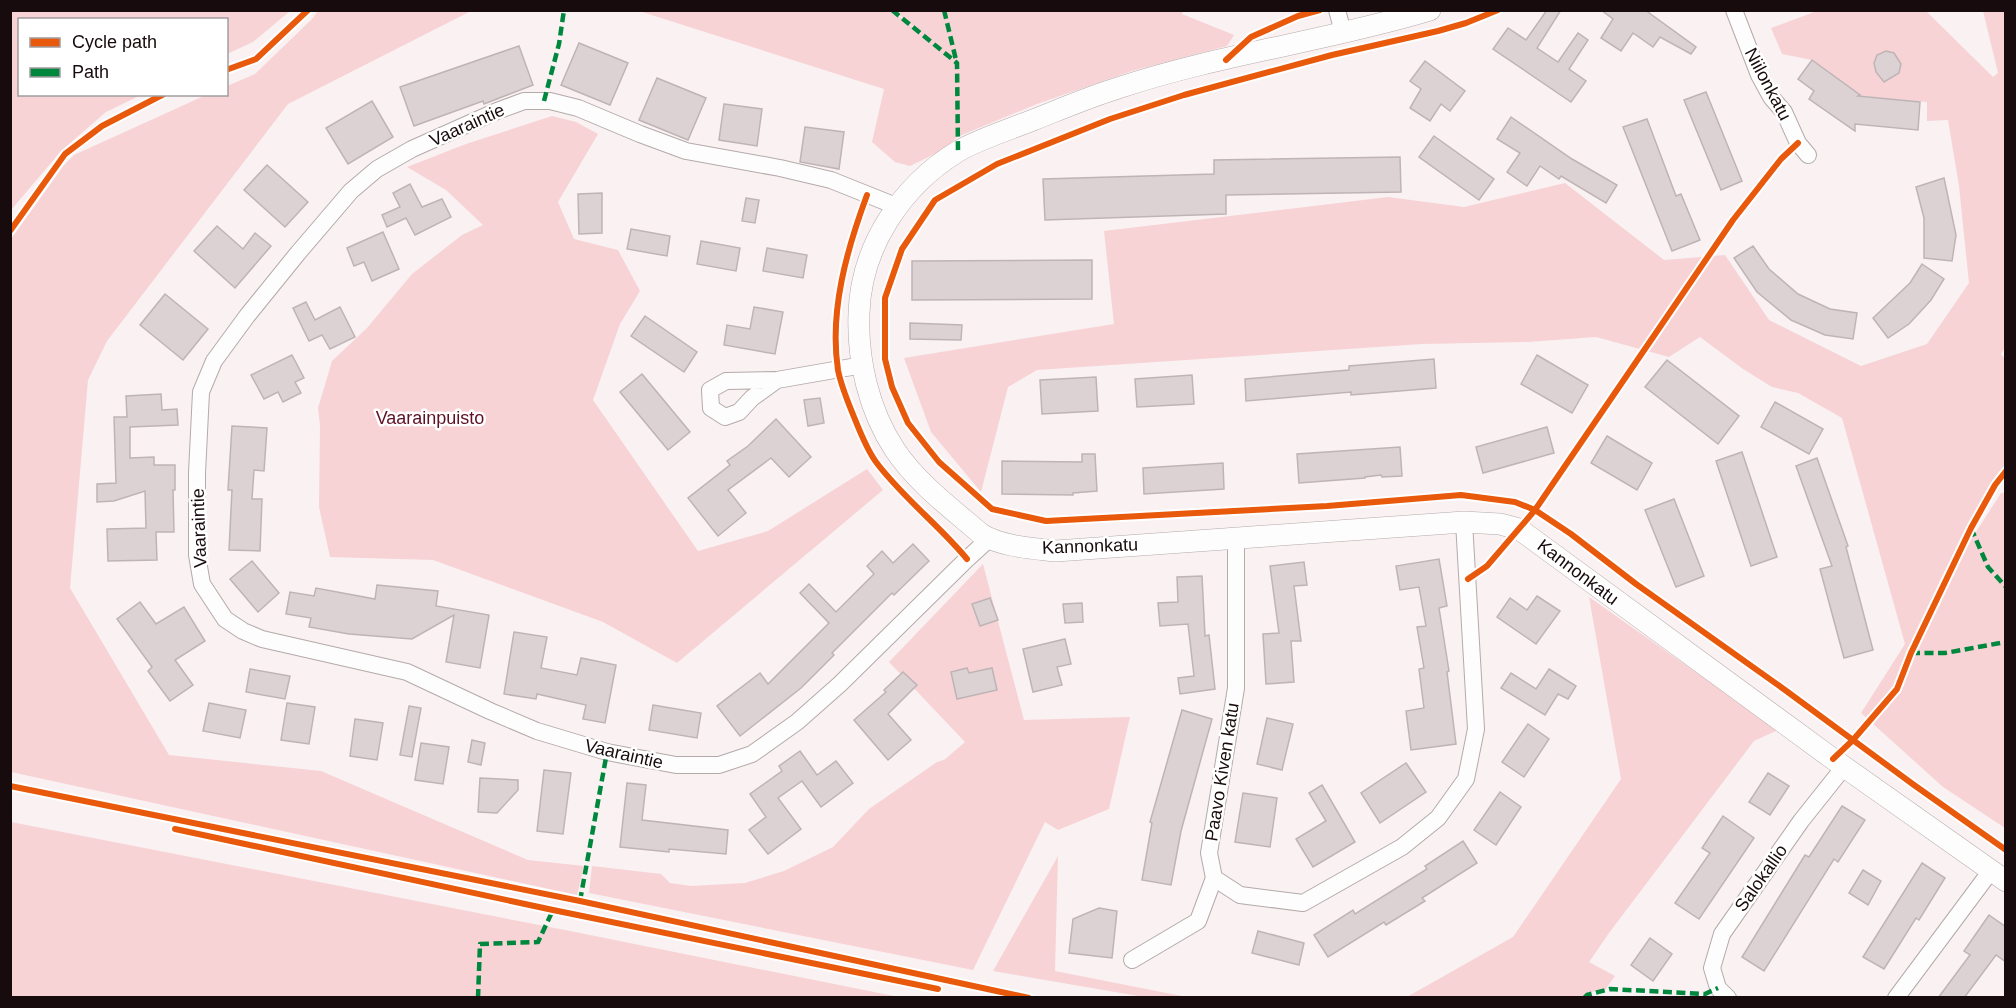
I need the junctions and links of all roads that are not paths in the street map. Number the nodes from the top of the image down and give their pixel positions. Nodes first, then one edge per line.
1 (1337, 10) edge
2 (1430, 10) edge
3 (1734, 10) edge
4 (1343, 33) junction
5 (1808, 155) dead end
6 (896, 206) junction
7 (863, 365) junction
8 (777, 380) dead end
9 (1464, 522) junction
10 (1236, 537) junction
11 (990, 539) junction
12 (1844, 767) junction
13 (1998, 876) edge
14 (1214, 878) junction
15 (1132, 960) dead end
16 (1728, 998) edge
17 (1896, 998) edge

1 - 4 street
2 - 4 street, Kannonkatu
3 - 5 street, Niilonkatu
4 - 6 street, Kannonkatu
6 - 7 street, Kannonkatu
6 - 11 street, Vaaraintie
7 - 8 street
7 - 11 street, Kannonkatu
9 - 10 street, Kannonkatu
9 - 12 street, Kannonkatu
9 - 14 street
10 - 11 street, Kannonkatu
10 - 14 street, Paavo Kiven katu
12 - 13 street, Kannonkatu
12 - 16 street, Salokallio
13 - 17 street
14 - 15 street

